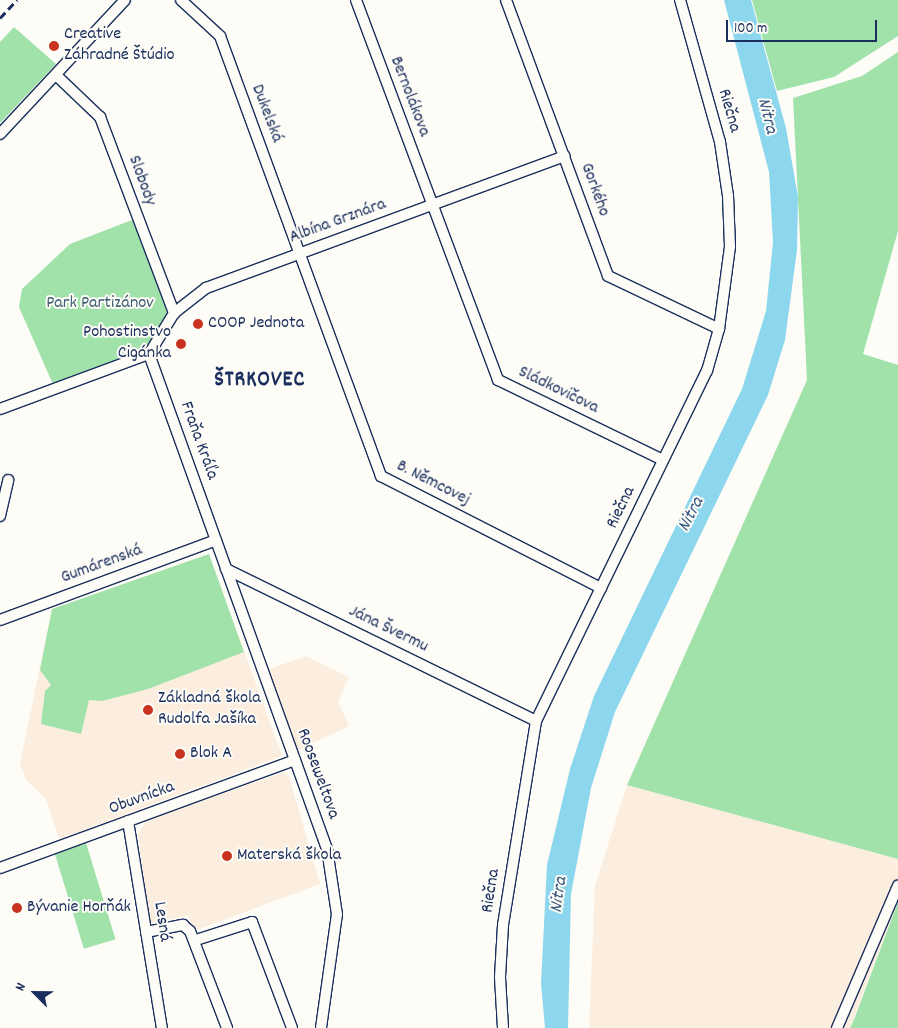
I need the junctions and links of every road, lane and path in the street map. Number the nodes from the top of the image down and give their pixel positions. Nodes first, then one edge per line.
1 (125, 0) edge
2 (181, 0) edge
3 (356, 0) edge
4 (506, 0) edge
5 (680, 0) edge
6 (56, 75) junction
7 (0, 134) edge
8 (564, 156) junction
9 (432, 205) junction
10 (301, 253) junction
11 (174, 313) junction
12 (719, 329) junction
13 (149, 354) junction
14 (0, 409) edge
15 (663, 460) junction
16 (8, 480) dead end
17 (0, 516) edge
18 (216, 540) junction
19 (226, 569) junction
20 (601, 588) junction
21 (0, 620) edge
22 (536, 721) junction
23 (295, 760) junction
24 (128, 821) junction
25 (1, 865) edge
26 (898, 886) edge
27 (146, 932) junction
28 (196, 940) junction
29 (162, 1028) edge
30 (228, 1028) edge
31 (292, 1028) edge
32 (321, 1028) edge
33 (503, 1028) edge
34 (837, 1028) edge

1 - 6 street
2 - 10 street, Dukelská
3 - 9 street, Bernolákova
4 - 8 street, Gorkého
5 - 12 street, Riečna
6 - 7 street
6 - 11 street, Slobody
8 - 9 street, Albína Grznára
8 - 12 street, Gorkého
9 - 10 street, Albína Grznára
9 - 15 street, Sládkovičova
10 - 11 street, Albína Grznára
10 - 20 street, B. Němcovej
11 - 13 street, Albína Grznára
12 - 15 street, Riečna
13 - 14 street
13 - 18 street, Fraňa Kráľa
15 - 20 street, Riečna
16 - 17 street
18 - 19 street, Rooseweltova
18 - 21 street, Gumárenská
19 - 22 street, Jána Švermu
19 - 23 street, Rooseweltova
20 - 22 street, Riečna
22 - 33 street, Riečna
23 - 24 street, Obuvnícka
23 - 32 street, Rooseweltova
24 - 25 street, Obuvnícka
24 - 27 street, Lesná
26 - 34 street
27 - 28 street
27 - 29 street, Lesná
28 - 30 street
28 - 31 street

